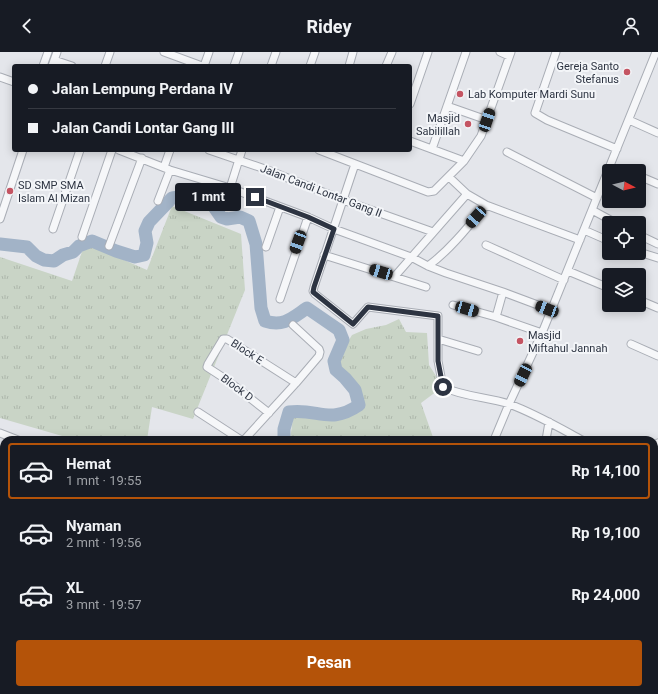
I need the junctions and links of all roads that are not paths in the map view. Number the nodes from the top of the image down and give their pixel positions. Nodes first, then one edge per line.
1 (48, 52) edge
2 (57, 52) edge
3 (110, 52) edge
4 (164, 52) edge
5 (209, 52) edge
6 (239, 52) edge
7 (276, 52) edge
8 (315, 52) edge
9 (354, 52) edge
10 (392, 52) edge
11 (428, 52) edge
12 (466, 52) edge
13 (500, 52) edge
14 (556, 52) edge
15 (656, 52) edge
16 (510, 54) edge
17 (183, 55) edge
18 (53, 63) edge
19 (44, 64) edge
20 (106, 64) edge
21 (199, 64) edge
22 (204, 64) edge
23 (235, 64) edge
24 (272, 64) edge
25 (311, 64) edge
26 (350, 64) edge
27 (387, 64) edge
28 (0, 77) edge
29 (12, 81) edge
30 (412, 98) edge
31 (447, 106) junction
32 (487, 120) junction
33 (629, 120) junction
34 (658, 133) edge
35 (412, 142) edge
36 (432, 149) junction
37 (617, 149) junction
38 (22, 152) edge
39 (79, 152) edge
40 (111, 152) edge
41 (125, 152) edge
42 (170, 152) edge
43 (215, 152) edge
44 (241, 152) edge
45 (324, 152) edge
46 (507, 152) dead end
47 (142, 158) junction
48 (239, 160) junction
49 (464, 161) junction
50 (355, 164) junction
51 (611, 164) edge
52 (167, 168) junction
53 (449, 177) junction
54 (646, 179) edge
55 (658, 184) edge
56 (602, 186) edge
57 (230, 188) junction
58 (466, 194) junction
59 (597, 198) junction
60 (343, 200) junction
61 (158, 201) dead end
62 (486, 205) junction
63 (280, 207) junction
64 (592, 210) junction
65 (603, 216) edge
66 (308, 217) junction
67 (0, 219) edge
68 (53, 229) dead end
69 (334, 229) junction
70 (584, 230) junction
71 (433, 232) junction
72 (82, 237) dead end
73 (602, 238) edge
74 (646, 238) edge
75 (580, 240) junction
76 (658, 244) edge
77 (486, 245) dead end
78 (109, 246) dead end
79 (266, 247) dead end
80 (646, 254) edge
81 (324, 255) junction
82 (411, 257) junction
83 (658, 258) edge
84 (428, 266) junction
85 (568, 270) junction
86 (395, 276) junction
87 (564, 280) junction
88 (602, 285) edge
89 (426, 287) dead end
90 (503, 292) junction
91 (280, 299) dead end
92 (646, 303) edge
93 (453, 305) dead end
94 (658, 308) edge
95 (551, 310) junction
96 (496, 317) junction
97 (293, 325) dead end
98 (542, 333) junction
99 (438, 339) junction
100 (631, 344) dead end
101 (478, 351) dead end
102 (658, 356) edge
103 (208, 364) joint
104 (296, 383) junction
105 (509, 404) junction
106 (198, 412) dead end
107 (269, 412) junction
108 (549, 422) junction
109 (237, 436) edge
110 (247, 436) edge
111 (496, 436) edge
112 (547, 436) edge
113 (575, 436) edge

1 - 19 street
2 - 18 street
3 - 20 street
4 - 17 street
5 - 22 street
6 - 23 street
7 - 24 street
8 - 25 street
9 - 26 street
10 - 27 street
11 - 30 street
12 - 31 street
13 - 16 street
14 - 37 street
15 - 33 street
16 - 32 street
17 - 21 street
28 - 29 street
31 - 32 street
31 - 36 street
32 - 49 street
33 - 34 street
33 - 37 street
35 - 36 street
36 - 49 street
37 - 51 street
38 - 67 street
39 - 68 street
40 - 72 street
41 - 47 street
42 - 52 street
43 - 48 street, Jalan Candi Lontar Gang II
44 - 48 street
45 - 50 street
46 - 59 street
47 - 52 street
47 - 78 street
48 - 57 street
48 - 60 street, Jalan Candi Lontar Gang II
49 - 53 street
50 - 53 street
50 - 60 street
52 - 57 street
52 - 61 street
53 - 58 street
54 - 55 street
56 - 59 street
57 - 63 street
58 - 62 street
58 - 71 street
59 - 64 street
60 - 69 street
60 - 71 street, Jalan Candi Lontar Gang II
62 - 75 street
62 - 84 street
63 - 66 street
63 - 79 street
64 - 65 street
64 - 70 street
66 - 69 street
66 - 91 street
69 - 81 street
69 - 82 street
70 - 73 street
70 - 75 street
71 - 82 street
74 - 76 street
75 - 85 street
77 - 87 street
80 - 83 street
81 - 86 street
81 - 99 street
82 - 84 street
82 - 86 street
84 - 90 street
85 - 87 street
85 - 88 street
86 - 89 street
87 - 95 street
90 - 95 street
90 - 96 street
92 - 94 street
93 - 96 street
95 - 98 street
96 - 98 street
97 - 104 street
98 - 105 street
99 - 101 street
99 - 105 street
100 - 102 street
103 - 104 street, Block E
103 - 107 street, Block D
104 - 107 street
105 - 108 street
105 - 111 street
106 - 109 street
107 - 110 street
108 - 112 street
108 - 113 street

